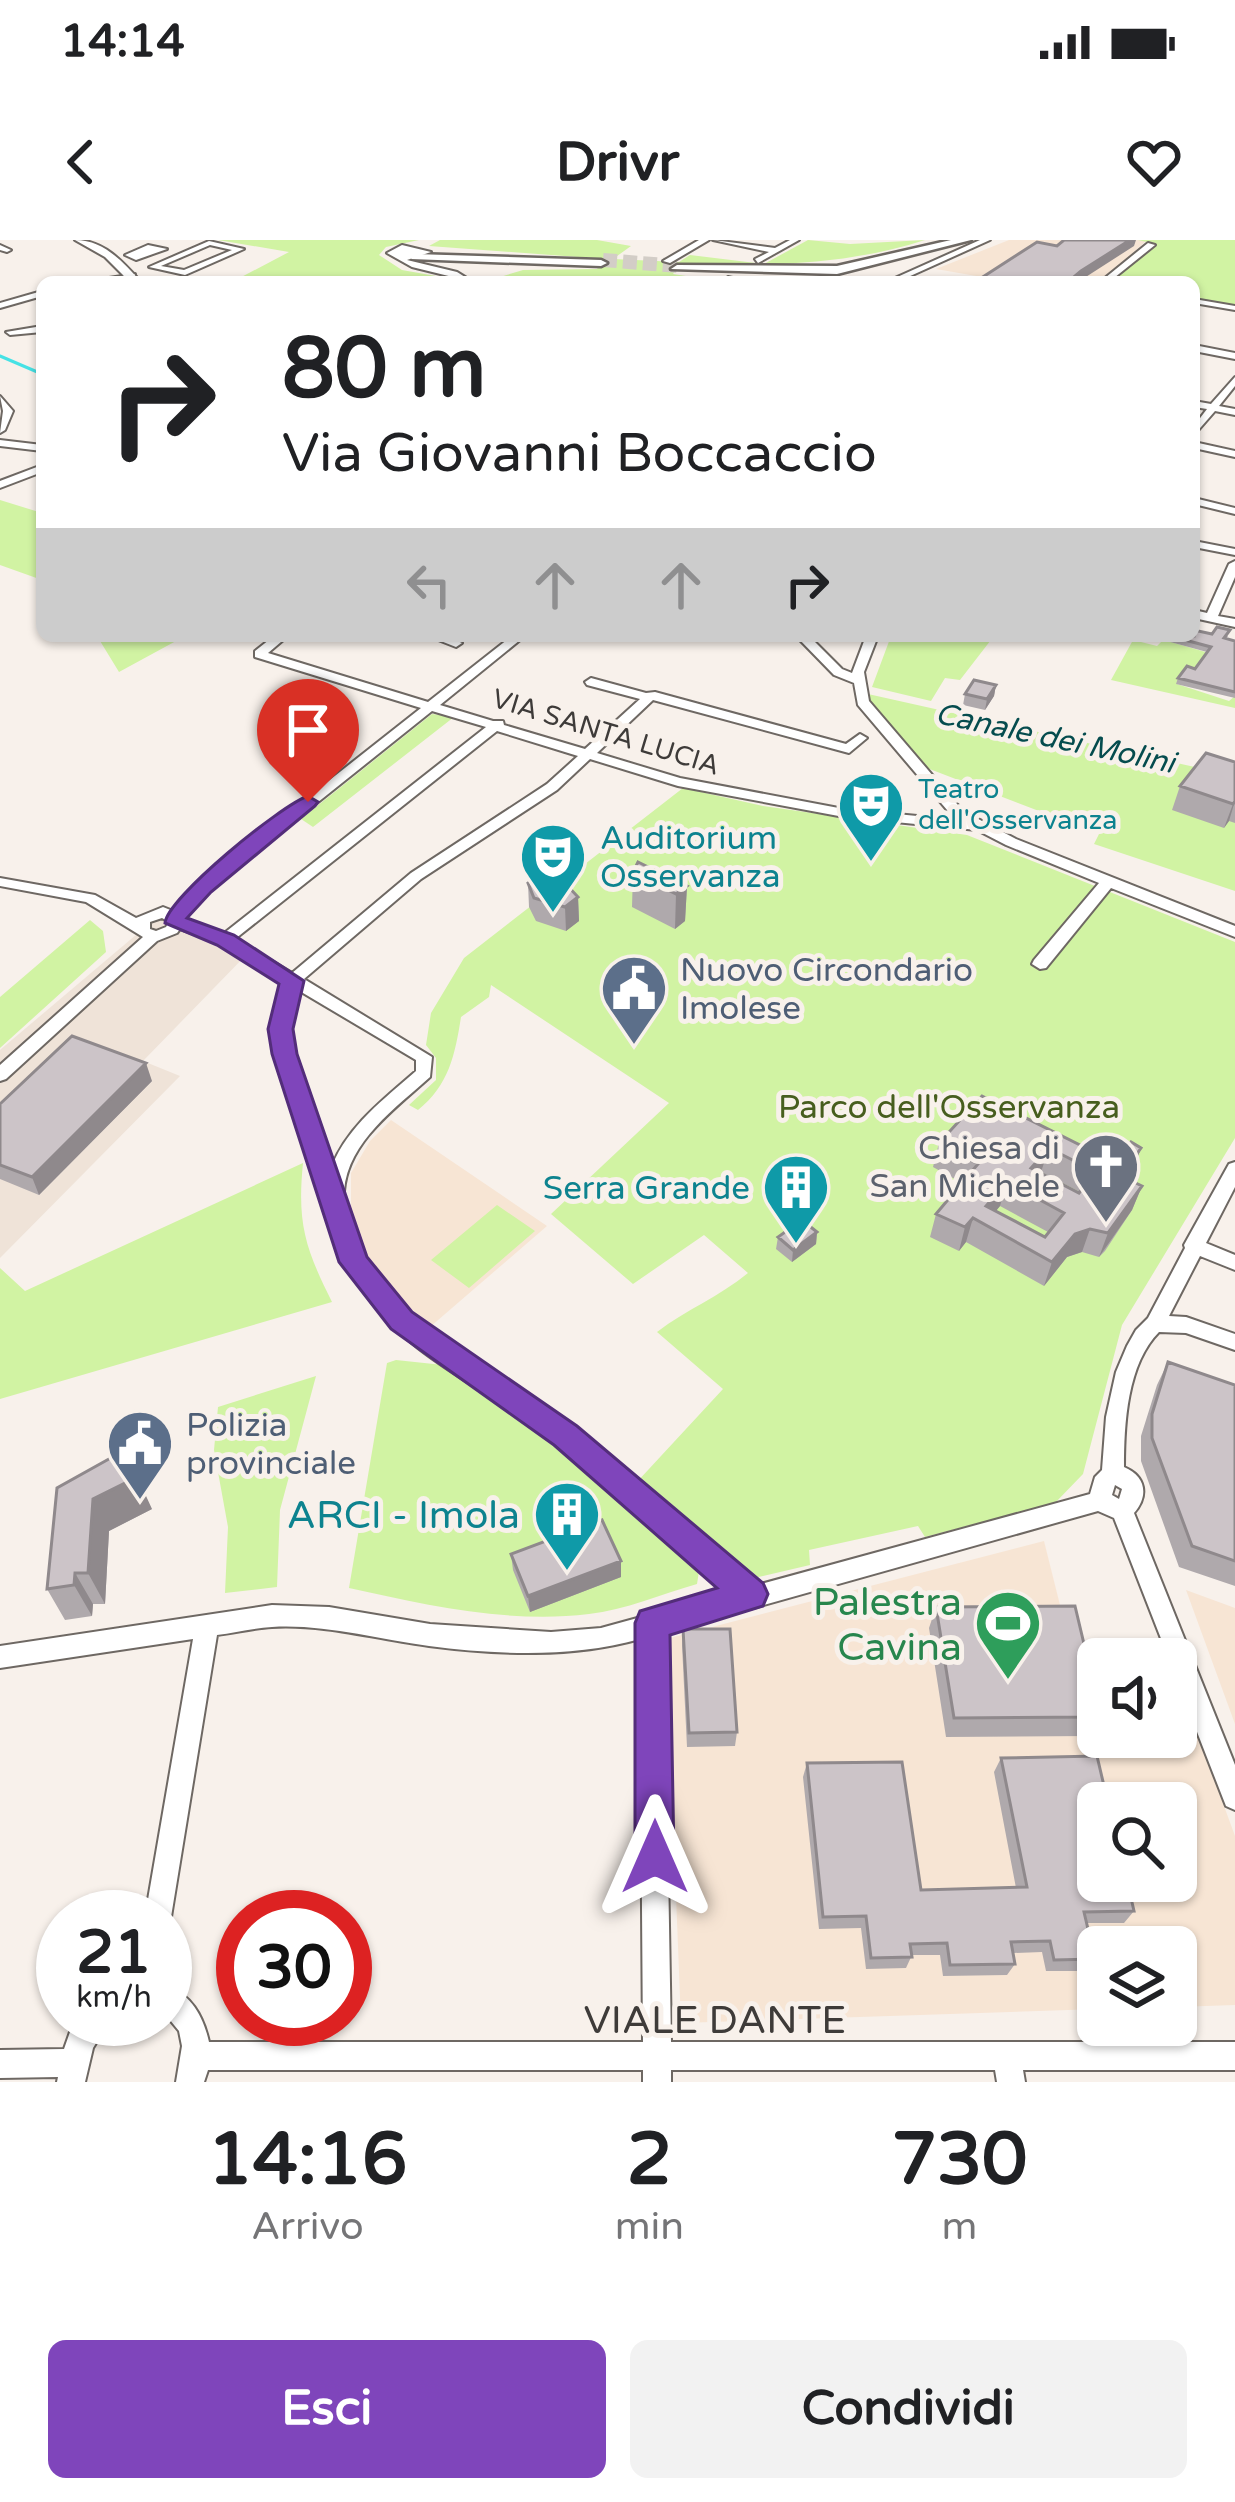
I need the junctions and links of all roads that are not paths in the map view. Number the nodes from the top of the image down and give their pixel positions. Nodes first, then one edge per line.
1 (80, 240) edge
2 (705, 240) edge
3 (717, 240) edge
4 (795, 240) edge
5 (934, 240) edge
6 (989, 240) edge
7 (957, 241) edge
8 (1151, 245) dead end
9 (419, 251) edge
10 (776, 251) junction
11 (118, 261) junction
12 (601, 261) tunnel mouth
13 (758, 262) dead end
14 (851, 264) junction
15 (674, 265) junction
16 (153, 267) junction
17 (131, 276) edge
18 (461, 276) edge
19 (818, 276) edge
20 (845, 276) edge
21 (907, 276) edge
22 (1112, 276) edge
23 (36, 295) edge
24 (1200, 303) edge
25 (0, 306) edge
26 (1235, 308) edge
27 (36, 330) edge
28 (5, 332) edge
29 (1200, 349) edge
30 (1235, 356) edge
31 (1233, 385) edge
32 (0, 399) edge
33 (1200, 405) edge
34 (1211, 407) junction
35 (1235, 412) edge
36 (1200, 423) edge
37 (0, 430) edge
38 (0, 443) edge
39 (1200, 446) edge
40 (36, 447) edge
41 (1235, 454) edge
42 (36, 470) edge
43 (0, 485) edge
44 (1200, 502) edge
45 (1235, 511) edge
46 (1200, 545) edge
47 (1235, 552) edge
48 (1235, 564) edge
49 (1231, 582) edge
50 (1200, 615) edge
51 (1211, 618) junction
52 (1235, 623) edge
53 (274, 642) edge
54 (453, 642) edge
55 (511, 642) edge
56 (808, 642) edge
57 (870, 642) edge
58 (456, 643) dead end
59 (669, 676) dead end
60 (858, 676) junction
61 (591, 682) dead end
62 (651, 696) junction
63 (429, 704) junction
64 (498, 724) junction
65 (860, 738) dead end
66 (588, 753) junction
67 (942, 796) junction
68 (932, 823) junction
69 (975, 826) junction
70 (0, 882) edge
71 (1108, 882) junction
72 (157, 925) junction
73 (1235, 932) edge
74 (220, 938) junction
75 (1040, 964) dead end
76 (292, 981) junction
77 (0, 1075) edge
78 (1235, 1168) edge
79 (334, 1198) junction
80 (1192, 1245) junction
81 (1235, 1263) edge
82 (1155, 1324) junction
83 (1235, 1342) edge
84 (1112, 1504) junction
85 (750, 1594) junction
86 (652, 1623) junction
87 (207, 1624) junction
88 (0, 1657) edge
89 (1235, 1797) edge
90 (163, 1890) edge
91 (1235, 2056) edge
92 (0, 2064) edge
93 (1009, 2068) edge
94 (193, 2069) edge
95 (657, 2071) edge
96 (72, 2072) edge

1 - 11 main road
2 - 15 street
3 - 10 street
4 - 10 street
5 - 14 highway
6 - 21 street
7 - 14 highway
7 - 15 highway
7 - 20 highway
8 - 22 street
9 - 9 street
9 - 12 highway
9 - 18 street
10 - 13 street
11 - 16 street
11 - 17 main road
14 - 15 highway
15 - 19 highway
16 - 16 street
23 - 25 street
24 - 26 street
27 - 28 street
29 - 30 street
31 - 34 street
32 - 37 street
33 - 34 street
34 - 35 street
34 - 36 street
38 - 40 street
39 - 41 street
42 - 43 street
44 - 45 street
46 - 47 street
48 - 49 street
49 - 51 street
50 - 51 street
51 - 52 street
53 - 63 street, VIA SANTA LUCIA
54 - 58 street
55 - 63 street
56 - 60 street
57 - 60 street
59 - 62 street
60 - 67 street
61 - 62 street
62 - 65 street
62 - 66 street
63 - 64 street, VIA SANTA LUCIA
63 - 72 street
64 - 66 street, VIA SANTA LUCIA
64 - 74 street
66 - 68 street, VIA SANTA LUCIA
66 - 76 street
67 - 68 street
67 - 69 street
68 - 69 street, VIA SANTA LUCIA
69 - 71 street
70 - 72 street
71 - 73 street
71 - 75 street
72 - 74 street
72 - 77 street
74 - 76 street
76 - 79 street
76 - 79 street
78 - 80 street
79 - 85 street
80 - 81 street
80 - 82 street
82 - 83 street
82 - 84 street
84 - 85 street
84 - 89 street
85 - 86 street
86 - 87 street
86 - 95 street
87 - 88 street
87 - 90 street
91 - 93 street, VIALE DANTE
92 - 96 street
93 - 95 street, VIALE DANTE
94 - 95 street, VIALE DANTE

